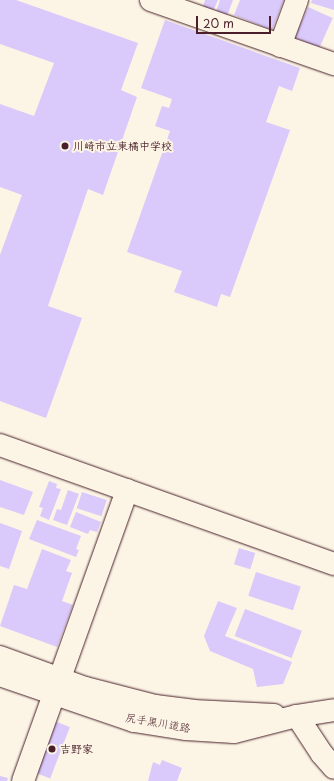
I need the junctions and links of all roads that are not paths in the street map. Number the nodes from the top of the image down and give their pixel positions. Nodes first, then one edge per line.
1 (150, 0) edge
2 (297, 0) edge
3 (280, 46) junction
4 (334, 64) edge
5 (0, 445) edge
6 (127, 490) junction
7 (334, 564) edge
8 (0, 657) edge
9 (0, 674) edge
10 (58, 687) junction
11 (334, 710) edge
12 (297, 716) junction
13 (334, 768) edge
14 (23, 781) edge

1 - 3 street
2 - 3 street
3 - 4 street
5 - 6 street
6 - 7 street
6 - 10 street
8 - 10 street, 尻手黒川道路
9 - 10 street, 尻手黒川道路
10 - 12 street, 尻手黒川道路
10 - 14 street
11 - 12 street, 尻手黒川道路
12 - 13 street

